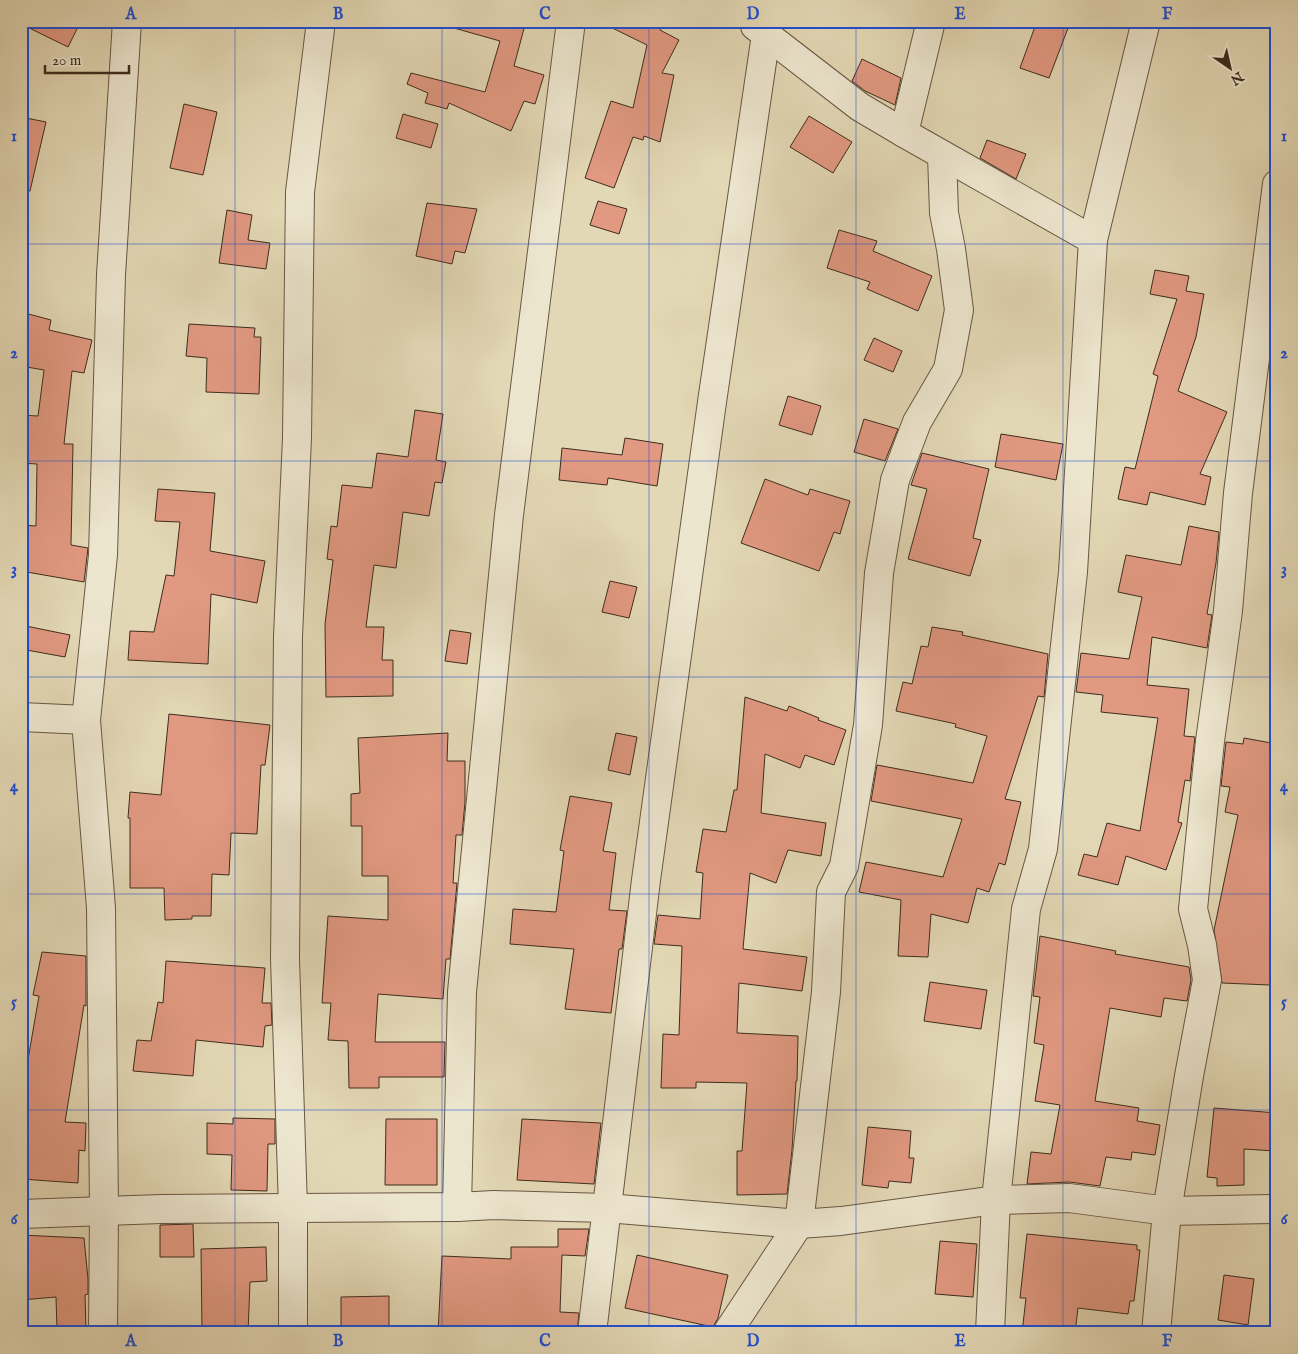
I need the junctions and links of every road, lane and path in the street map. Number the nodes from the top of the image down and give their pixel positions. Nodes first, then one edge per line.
1 (128, 21) edge
2 (321, 21) edge
3 (571, 21) edge
4 (931, 21) edge
5 (1146, 21) edge
6 (762, 26) edge
7 (904, 133) junction
8 (942, 155) junction
9 (1277, 184) edge
10 (1093, 240) junction
11 (21, 718) edge
12 (86, 720) junction
13 (996, 1200) junction
14 (457, 1207) junction
15 (293, 1208) junction
16 (607, 1208) junction
17 (1277, 1209) edge
18 (104, 1210) junction
19 (1167, 1211) junction
20 (21, 1214) edge
21 (800, 1224) junction
22 (103, 1333) edge
23 (293, 1333) edge
24 (592, 1333) edge
25 (726, 1333) edge
26 (990, 1333) edge
27 (1156, 1333) edge

1 - 12 street
2 - 15 street
3 - 14 street
4 - 7 street
5 - 10 street
6 - 7 street
6 - 16 street
7 - 8 street
8 - 10 street
8 - 21 street
9 - 19 street
10 - 13 street
11 - 12 street
12 - 18 street
13 - 19 street
13 - 21 street
13 - 26 street
14 - 15 street
14 - 16 street
15 - 18 street
15 - 23 street
16 - 21 street
16 - 24 street
17 - 19 street
18 - 20 street
18 - 22 street
19 - 27 street
21 - 25 street

